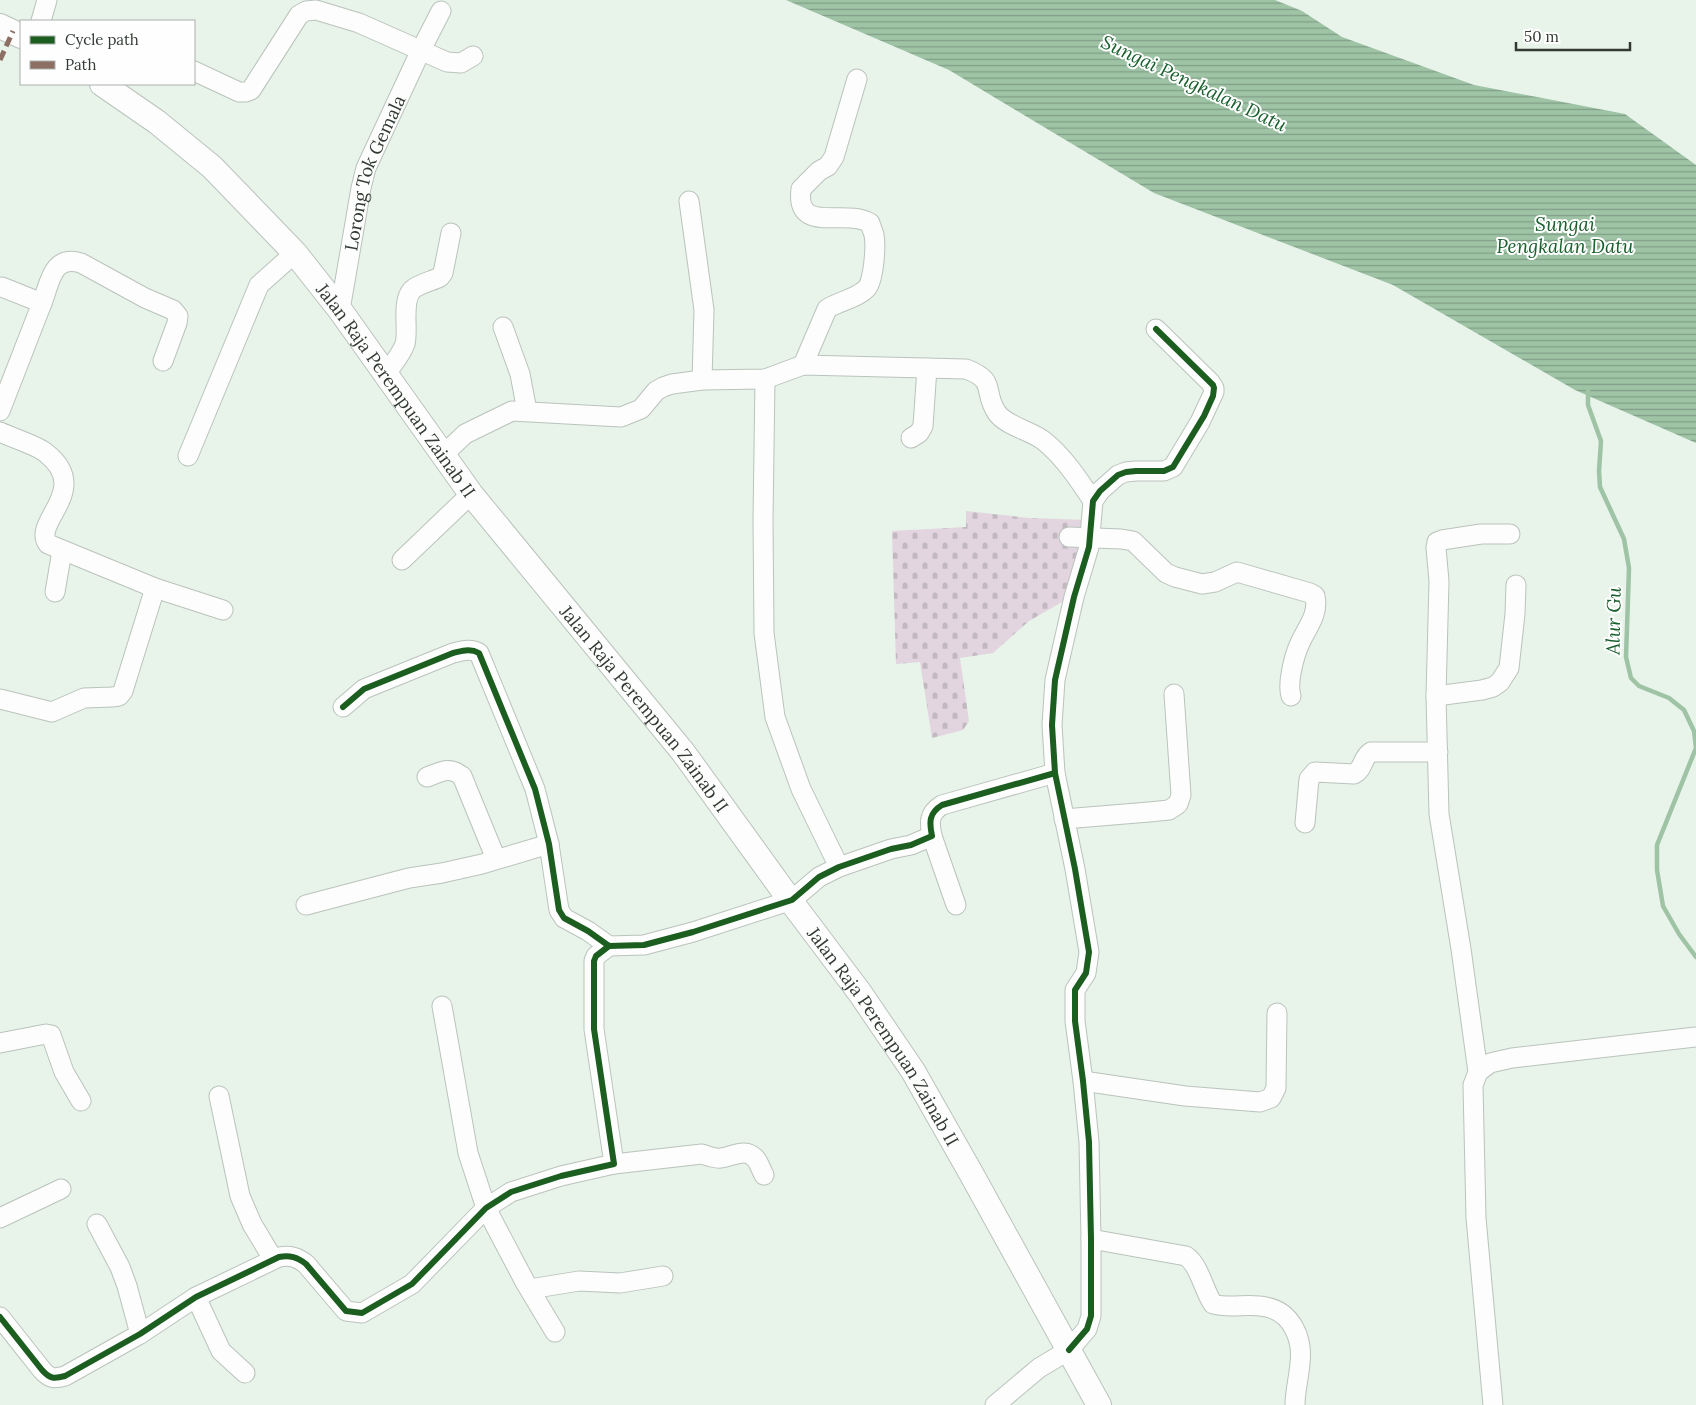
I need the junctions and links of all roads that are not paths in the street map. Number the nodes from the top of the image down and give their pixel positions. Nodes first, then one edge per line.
1 (47, 0) edge
2 (441, 11) dead end
3 (41, 20) edge
4 (0, 26) edge
5 (20, 36) edge
6 (423, 46) junction
7 (472, 56) dead end
8 (195, 71) edge
9 (857, 79) dead end
10 (106, 85) edge
11 (125, 90) edge
12 (689, 201) dead end
13 (451, 233) dead end
14 (295, 253) junction
15 (2, 287) dead end
16 (42, 304) junction
17 (340, 310) junction
18 (503, 327) dead end
19 (1156, 329) dead end
20 (163, 361) dead end
21 (803, 365) junction
22 (927, 368) junction
23 (386, 374) junction
24 (702, 380) junction
25 (765, 380) junction
26 (0, 411) edge
27 (527, 412) junction
28 (0, 432) edge
29 (910, 438) dead end
30 (443, 455) junction
31 (188, 456) dead end
32 (471, 494) junction
33 (1093, 501) junction
34 (1510, 534) dead end
35 (1069, 537) dead end
36 (1090, 537) junction
37 (62, 551) junction
38 (402, 560) dead end
39 (1516, 585) dead end
40 (155, 588) junction
41 (55, 592) dead end
42 (223, 610) dead end
43 (1174, 694) dead end
44 (1291, 696) dead end
45 (1436, 696) junction
46 (0, 699) edge
47 (343, 707) dead end
48 (1438, 752) junction
49 (1055, 773) junction
50 (427, 778) dead end
51 (1064, 819) junction
52 (1305, 823) dead end
53 (932, 836) junction
54 (549, 844) junction
55 (496, 859) junction
56 (839, 866) junction
57 (790, 900) junction
58 (306, 905) dead end
59 (956, 905) dead end
60 (609, 946) junction
61 (442, 1006) dead end
62 (1277, 1013) dead end
63 (1696, 1037) edge
64 (0, 1044) edge
65 (1478, 1072) junction
66 (1083, 1081) junction
67 (220, 1096) dead end
68 (81, 1101) dead end
69 (614, 1164) junction
70 (764, 1175) dead end
71 (61, 1189) dead end
72 (486, 1208) junction
73 (0, 1218) edge
74 (97, 1224) dead end
75 (1091, 1240) junction
76 (273, 1259) junction
77 (663, 1276) dead end
78 (530, 1289) junction
79 (196, 1297) junction
80 (0, 1317) edge
81 (555, 1332) dead end
82 (140, 1334) junction
83 (1069, 1350) junction
84 (245, 1374) dead end
85 (995, 1405) edge
86 (1099, 1405) edge
87 (1295, 1405) edge
88 (1493, 1405) edge

1 - 3 street
2 - 6 street, Lorong Tok Gemala
4 - 5 main road
6 - 7 street
6 - 8 street
6 - 17 street, Lorong Tok Gemala
9 - 21 street
10 - 11 main road, Jalan Raja Perempuan Zainab II
11 - 14 main road, Jalan Raja Perempuan Zainab II
12 - 24 street
13 - 23 street
14 - 17 main road, Jalan Raja Perempuan Zainab II
14 - 31 street
15 - 16 street
16 - 20 street
16 - 26 street
17 - 23 main road, Jalan Raja Perempuan Zainab II
18 - 27 street
19 - 33 street
21 - 22 street
21 - 25 street
22 - 29 street
22 - 33 street
23 - 30 main road, Jalan Raja Perempuan Zainab II
24 - 25 street
24 - 27 street
25 - 56 street
27 - 30 street
28 - 37 street
30 - 32 main road, Jalan Raja Perempuan Zainab II
32 - 38 street
32 - 57 main road, Jalan Raja Perempuan Zainab II
33 - 36 street
34 - 45 street
35 - 36 street
36 - 44 street
36 - 49 street
37 - 40 street
37 - 41 street
39 - 45 street
40 - 42 street
40 - 46 street
43 - 51 street
45 - 48 street
47 - 54 street
48 - 52 street
48 - 65 street
49 - 51 street
49 - 53 street
50 - 55 street
51 - 66 street
53 - 56 street
53 - 59 street
54 - 55 street
54 - 60 street
55 - 58 street
56 - 57 street
57 - 60 street
57 - 83 main road, Jalan Raja Perempuan Zainab II
60 - 69 street
61 - 72 street
62 - 66 street
63 - 65 street
64 - 68 street
65 - 88 street
66 - 75 street
67 - 76 street
69 - 70 street
69 - 72 street
71 - 73 street
72 - 76 street
72 - 78 street
74 - 82 street
75 - 83 street
75 - 87 street
76 - 79 street
77 - 78 street
78 - 81 street
79 - 82 street
79 - 84 street
80 - 82 street
83 - 85 street
83 - 86 main road, Jalan Raja Perempuan Zainab II

